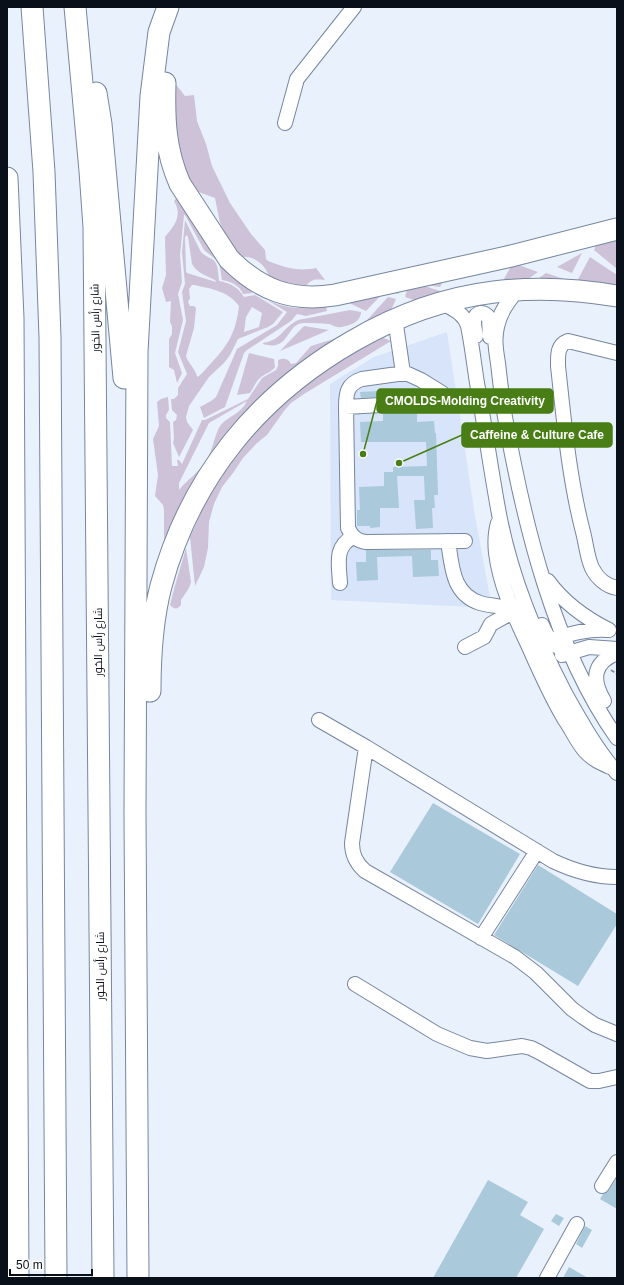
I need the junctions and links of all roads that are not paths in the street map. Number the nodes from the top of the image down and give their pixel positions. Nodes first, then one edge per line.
1 (32, 7) edge
2 (75, 7) edge
3 (168, 7) edge
4 (175, 7) edge
5 (354, 7) edge
6 (77, 32) junction
7 (286, 123) dead end
8 (7, 178) edge
9 (617, 229) edge
10 (517, 290) junction
11 (617, 296) edge
12 (442, 303) junction
13 (395, 318) junction
14 (617, 353) edge
15 (475, 368) junction
16 (499, 372) junction
17 (403, 374) junction
18 (442, 393) dead end
19 (381, 405) dead end
20 (346, 407) junction
21 (136, 499) junction
22 (499, 514) junction
23 (353, 537) junction
24 (465, 541) dead end
25 (448, 542) junction
26 (540, 568) junction
27 (340, 583) dead end
28 (504, 587) junction
29 (617, 588) edge
30 (11, 592) edge
31 (473, 599) junction
32 (513, 612) junction
33 (613, 631) edge
34 (552, 636) junction
35 (465, 648) dead end
36 (617, 649) edge
37 (570, 652) junction
38 (617, 653) edge
39 (549, 660) junction
40 (555, 675) junction
41 (319, 720) dead end
42 (617, 724) edge
43 (617, 738) edge
44 (366, 747) junction
45 (617, 750) edge
46 (11, 766) edge
47 (614, 770) edge
48 (135, 813) junction
49 (537, 851) junction
50 (617, 877) edge
51 (481, 938) junction
52 (355, 984) dead end
53 (617, 1034) edge
54 (617, 1076) edge
55 (617, 1162) edge
56 (602, 1186) dead end
57 (577, 1224) dead end
58 (18, 1278) edge
59 (56, 1278) edge
60 (102, 1278) edge
61 (138, 1278) edge
62 (547, 1278) edge

1 - 59 highway
2 - 6 highway, شارع رأس الخور
3 - 21 highway
4 - 9 highway
5 - 7 street
6 - 21 highway
6 - 60 highway, شارع رأس الخور
8 - 30 highway
10 - 11 highway
10 - 12 highway
10 - 16 street
12 - 13 highway
12 - 15 street
13 - 17 street
13 - 48 highway
14 - 29 street
15 - 16 street
15 - 22 street
16 - 26 street
17 - 18 street
17 - 20 street
19 - 20 street
20 - 23 street
21 - 48 highway
22 - 28 street
22 - 34 street
23 - 25 street
23 - 27 street
24 - 25 street
25 - 31 street
26 - 33 street
26 - 34 street
28 - 31 street
28 - 32 street
30 - 46 highway
31 - 32 street
32 - 35 street
32 - 47 street
33 - 34 street
34 - 37 street
34 - 39 street
36 - 37 street
37 - 39 street
37 - 43 street
38 - 42 street
39 - 40 street
40 - 45 street
40 - 47 street
41 - 44 street
44 - 49 street
44 - 51 street
46 - 58 highway
48 - 61 highway
49 - 50 street
49 - 51 street
51 - 53 street
52 - 54 street
55 - 56 street
57 - 62 street

